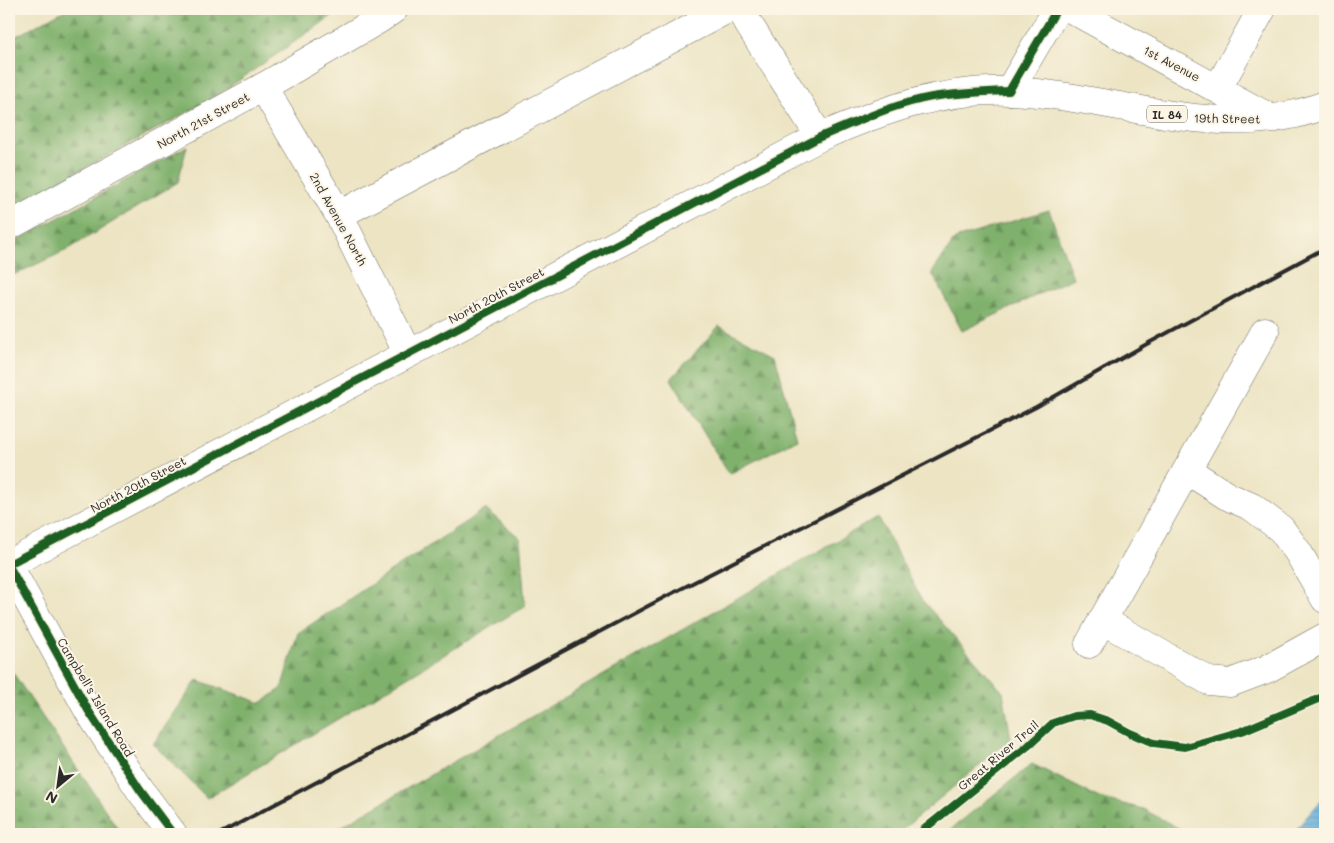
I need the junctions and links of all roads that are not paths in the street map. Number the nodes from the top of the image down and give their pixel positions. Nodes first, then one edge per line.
1 (394, 9) edge
2 (728, 9) edge
3 (740, 9) edge
4 (1057, 9) edge
5 (1071, 9) edge
6 (1262, 9) edge
7 (263, 87) junction
8 (1218, 88) junction
9 (1009, 91) junction
10 (1325, 105) edge
11 (1272, 119) junction
12 (820, 137) junction
13 (339, 214) junction
14 (9, 226) edge
15 (1265, 331) dead end
16 (408, 354) junction
17 (1187, 470) junction
18 (9, 565) edge
19 (1325, 599) edge
20 (1102, 620) junction
21 (1325, 637) edge
22 (1089, 644) dead end
23 (173, 834) edge

1 - 7 main road, North 21st Street
2 - 13 main road
3 - 12 main road
4 - 9 main road
5 - 8 main road, 1st Avenue
6 - 8 main road
7 - 13 main road, 2nd Avenue North
7 - 14 main road, North 21st Street
8 - 11 main road, 1st Avenue
9 - 11 main road, 19th Street / IL 84
9 - 12 main road, North 20th Street / IL 84
10 - 11 main road, 19th Street / IL 84
12 - 16 main road, North 20th Street / IL 84
13 - 16 main road, 2nd Avenue North
15 - 17 main road
16 - 18 main road, North 20th Street / IL 84
17 - 19 main road
17 - 20 main road
18 - 23 main road, Campbell's Island Road
20 - 21 main road
20 - 22 main road

